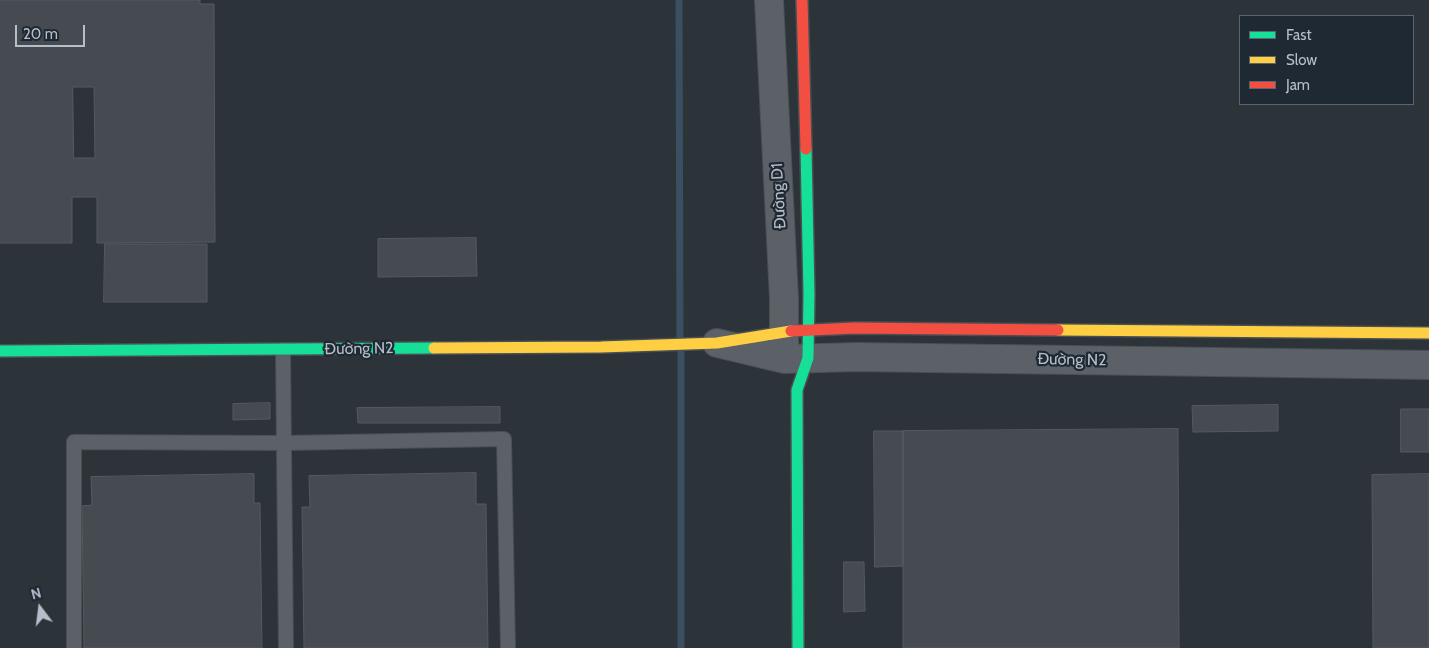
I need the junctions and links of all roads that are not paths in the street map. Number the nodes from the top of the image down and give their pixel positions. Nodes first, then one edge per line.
1 (769, 0) edge
2 (802, 0) edge
3 (795, 330) junction
4 (1429, 333) edge
5 (707, 343) junction
6 (283, 350) junction
7 (0, 351) edge
8 (796, 358) junction
9 (1429, 365) edge
10 (797, 390) joint
11 (285, 442) junction
12 (74, 648) edge
13 (286, 648) edge
14 (508, 648) edge
15 (798, 648) edge

1 - 3 street, Đường D1
2 - 3 street, Đường D1
3 - 4 street, Đường N2
3 - 5 street, Đường N2
3 - 8 street, Đường D1
5 - 6 street, Đường N2
5 - 8 street, Đường N2
6 - 7 street, Đường N2
6 - 11 lane
8 - 9 street, Đường N2
8 - 10 street, Đường D1
10 - 15 street, Đường D1
11 - 12 lane
11 - 13 lane
11 - 14 lane

